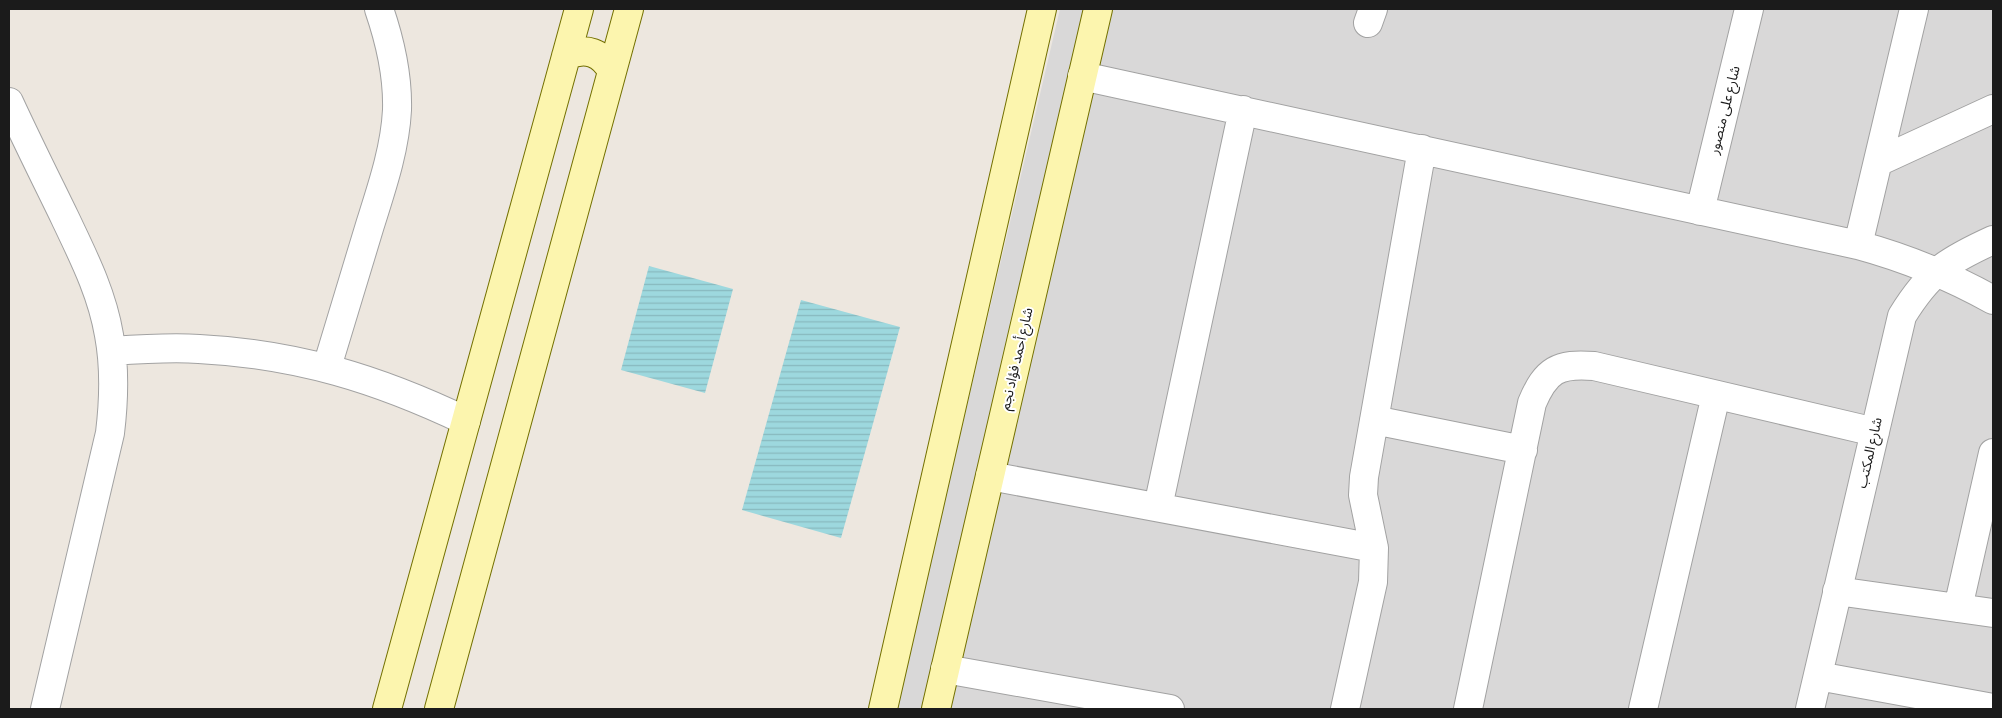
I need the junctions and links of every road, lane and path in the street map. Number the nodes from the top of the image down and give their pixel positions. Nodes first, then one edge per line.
1 (379, 9) edge
2 (579, 9) edge
3 (629, 9) edge
4 (1042, 9) edge
5 (1098, 9) edge
6 (1749, 9) edge
7 (1914, 9) edge
8 (566, 56) junction
9 (612, 71) junction
10 (1082, 76) junction
11 (9, 102) edge
12 (1993, 109) edge
13 (1243, 110) junction
14 (1422, 149) junction
15 (1878, 162) junction
16 (1700, 210) junction
17 (1993, 240) edge
18 (1858, 245) junction
19 (1936, 271) junction
20 (1993, 300) edge
21 (112, 351) junction
22 (326, 367) junction
23 (1716, 395) junction
24 (1374, 420) junction
25 (466, 421) junction
26 (1875, 432) junction
27 (1523, 450) junction
28 (1993, 453) edge
29 (990, 476) junction
30 (1158, 507) junction
31 (1374, 548) junction
32 (1837, 591) junction
33 (1958, 608) junction
34 (1993, 613) edge
35 (946, 669) junction
36 (1818, 676) junction
37 (1124, 705) edge
38 (1993, 708) edge
39 (45, 709) edge
40 (387, 709) edge
41 (439, 709) edge
42 (883, 709) edge
43 (936, 709) edge
44 (1170, 709) edge
45 (1345, 709) edge
46 (1468, 709) edge
47 (1643, 709) edge
48 (1810, 709) edge

1 - 22 street
2 - 8 street
3 - 9 street
4 - 42 street
5 - 10 street, شارع أحمد فؤاد نجم
6 - 16 street, شارع على منصور
7 - 15 street
8 - 9 street
8 - 25 street
9 - 41 street
10 - 13 street
10 - 29 street, شارع أحمد فؤاد نجم
11 - 21 street
12 - 15 street
13 - 14 street
13 - 30 street
14 - 16 street
14 - 24 street
15 - 18 street
16 - 18 street
17 - 19 street, شارع المكتب
18 - 19 street
19 - 20 street
19 - 26 street, شارع المكتب
21 - 22 street
21 - 39 street
22 - 25 street
23 - 26 street
23 - 27 street
23 - 47 street
24 - 27 street
24 - 31 street
25 - 40 street
26 - 32 street, شارع المكتب
27 - 46 street
28 - 33 street
29 - 30 street
29 - 35 street, شارع أحمد فؤاد نجم
30 - 31 street
31 - 45 street
32 - 33 street
32 - 36 street, شارع المكتب
33 - 34 street
35 - 37 street
35 - 43 street, شارع أحمد فؤاد نجم
36 - 38 street
36 - 48 street, شارع المكتب
37 - 44 street

